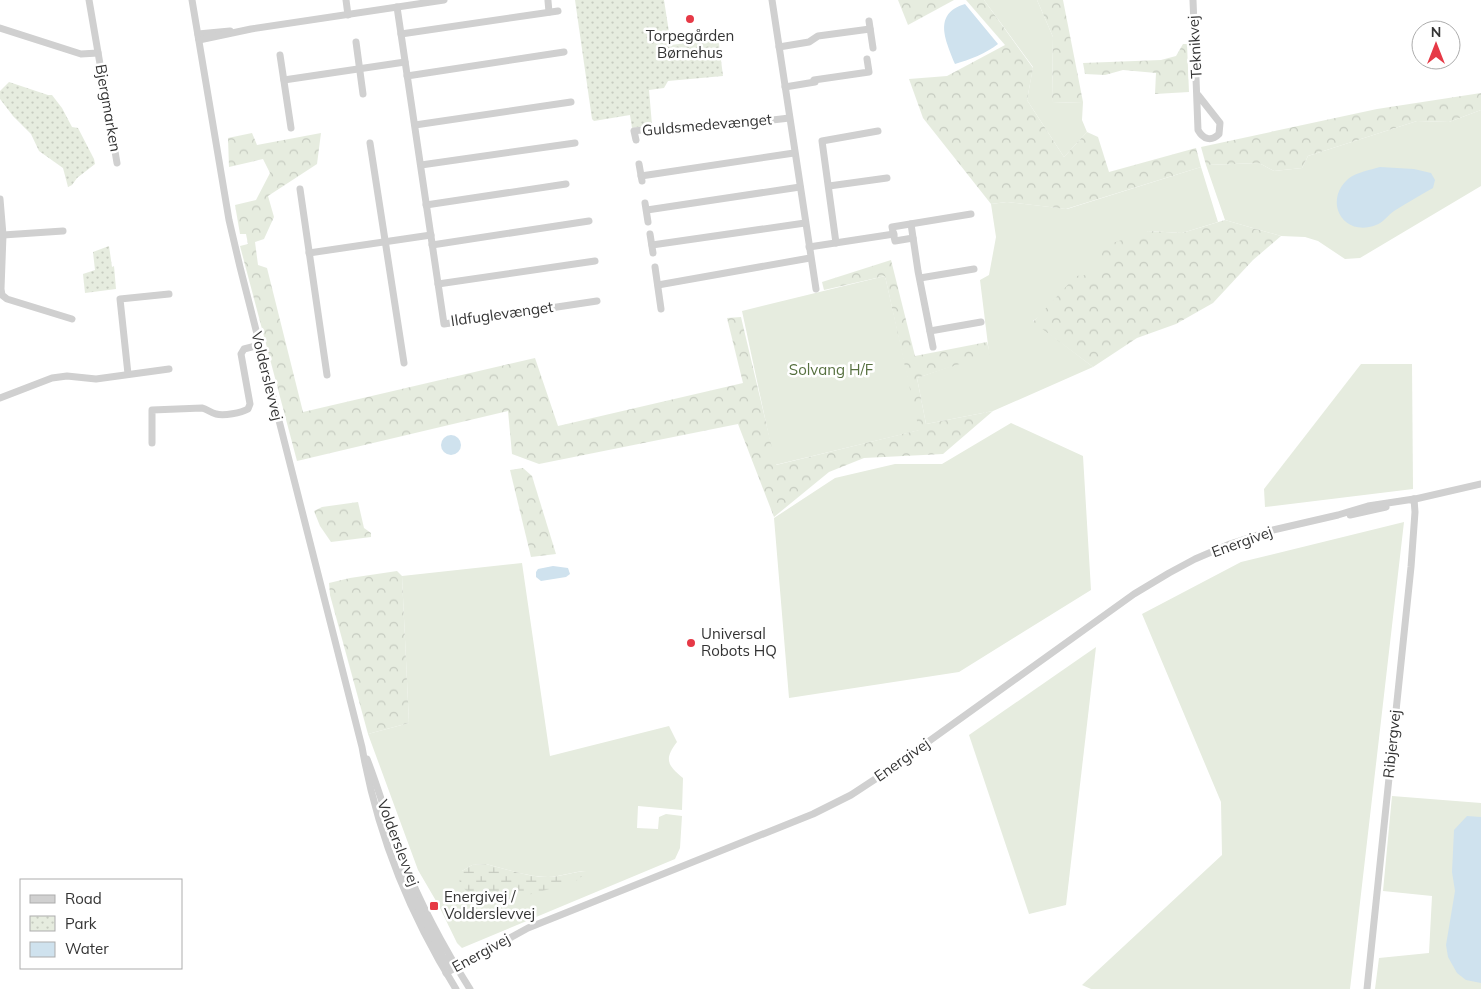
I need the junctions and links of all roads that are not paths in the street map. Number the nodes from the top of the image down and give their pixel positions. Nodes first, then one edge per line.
1 (89, 0) edge
2 (192, 0) edge
3 (346, 0) edge
4 (444, 0) edge
5 (772, 0) edge
6 (1193, 0) edge
7 (548, 1) edge
8 (397, 7) junction
9 (558, 11) dead end
10 (549, 12) junction
11 (348, 14) junction
12 (0, 28) edge
13 (401, 34) junction
14 (198, 37) junction
15 (356, 42) dead end
16 (554, 44) dead end
17 (779, 47) junction
18 (873, 48) dead end
19 (564, 52) dead end
20 (98, 53) junction
21 (555, 53) junction
22 (280, 55) dead end
23 (867, 59) dead end
24 (405, 62) junction
25 (360, 68) junction
26 (407, 76) junction
27 (284, 80) junction
28 (785, 88) junction
29 (363, 94) dead end
30 (1198, 95) junction
31 (571, 102) dead end
32 (789, 118) junction
33 (414, 125) junction
34 (291, 128) dead end
35 (878, 131) dead end
36 (636, 140) dead end
37 (370, 143) dead end
38 (575, 143) dead end
39 (794, 153) junction
40 (118, 163) dead end
41 (639, 164) dead end
42 (420, 165) junction
43 (886, 178) dead end
44 (566, 184) dead end
45 (829, 186) junction
46 (800, 187) junction
47 (300, 189) dead end
48 (0, 199) edge
49 (426, 205) junction
50 (971, 214) dead end
51 (589, 221) dead end
52 (648, 222) dead end
53 (805, 222) junction
54 (911, 224) junction
55 (63, 231) dead end
56 (650, 234) dead end
57 (894, 234) junction
58 (3, 235) junction
59 (431, 235) junction
60 (913, 238) junction
61 (386, 242) junction
62 (836, 243) junction
63 (432, 245) junction
64 (809, 247) junction
65 (309, 253) junction
66 (810, 258) junction
67 (595, 261) dead end
68 (655, 267) dead end
69 (974, 269) dead end
70 (920, 278) junction
71 (438, 284) junction
72 (658, 285) junction
73 (816, 289) dead end
74 (169, 294) dead end
75 (597, 301) dead end
76 (661, 309) dead end
77 (72, 319) dead end
78 (981, 322) dead end
79 (930, 331) junction
80 (259, 345) junction
81 (933, 348) dead end
82 (404, 363) dead end
83 (170, 369) dead end
84 (128, 374) junction
85 (327, 375) dead end
86 (0, 398) edge
87 (152, 443) dead end
88 (1481, 484) edge
89 (1414, 499) junction
90 (362, 747) junction
91 (381, 827) junction
92 (456, 967) junction
93 (446, 973) junction
94 (456, 989) edge
95 (470, 989) edge
96 (1367, 989) edge

1 - 20 street, Bjergmarken
2 - 14 street, Volderslevvej
3 - 11 street
4 - 8 street
5 - 17 street, Guldsmedevænget
6 - 30 street, Teknikvej
7 - 10 street
8 - 11 street
8 - 13 street, Ildfuglevænget
9 - 10 street
10 - 13 street
11 - 14 street
12 - 20 street, Bjergmarken
13 - 24 street, Ildfuglevænget
14 - 80 street, Volderslevvej
15 - 25 street
16 - 21 street
17 - 18 street
17 - 28 street, Guldsmedevænget
19 - 21 street
20 - 40 street, Bjergmarken
21 - 26 street
22 - 27 street
23 - 28 street
24 - 25 street
24 - 26 street, Ildfuglevænget
25 - 27 street
25 - 29 street
26 - 33 street, Ildfuglevænget
27 - 34 street
28 - 32 street, Guldsmedevænget
30 - 30 street, Teknikvej
31 - 33 street
32 - 36 street, Guldsmedevænget
32 - 39 street, Guldsmedevænget
33 - 42 street, Ildfuglevænget
35 - 45 street
37 - 61 street
38 - 42 street
39 - 41 street
39 - 46 street, Guldsmedevænget
42 - 49 street, Ildfuglevænget
43 - 45 street
44 - 49 street
45 - 62 street
46 - 52 street
46 - 53 street, Guldsmedevænget
47 - 65 street
48 - 58 street
49 - 59 street, Ildfuglevænget
50 - 54 street
51 - 63 street
53 - 56 street
53 - 64 street, Guldsmedevænget
54 - 57 street
54 - 60 street
55 - 58 street
57 - 60 street
57 - 62 street
58 - 77 street
59 - 61 street
59 - 63 street, Ildfuglevænget
60 - 70 street
61 - 65 street
61 - 82 street
62 - 64 street
63 - 71 street, Ildfuglevænget
64 - 66 street, Guldsmedevænget
65 - 85 street
66 - 72 street
66 - 73 street, Guldsmedevænget
67 - 71 street
68 - 72 street
69 - 70 street
70 - 79 street
71 - 75 street, Ildfuglevænget
72 - 76 street
74 - 84 street
78 - 79 street
79 - 81 street
80 - 87 street
80 - 90 street, Volderslevvej
83 - 84 street
84 - 86 street
88 - 89 street, Energivej
89 - 92 street, Energivej
89 - 96 street, Ribjergvej
90 - 91 street, Volderslevvej
90 - 92 street, Volderslevvej
91 - 92 street
91 - 93 street, Volderslevvej
92 - 93 street, Energivej
92 - 95 street, Volderslevvej
93 - 94 street, Volderslevvej

